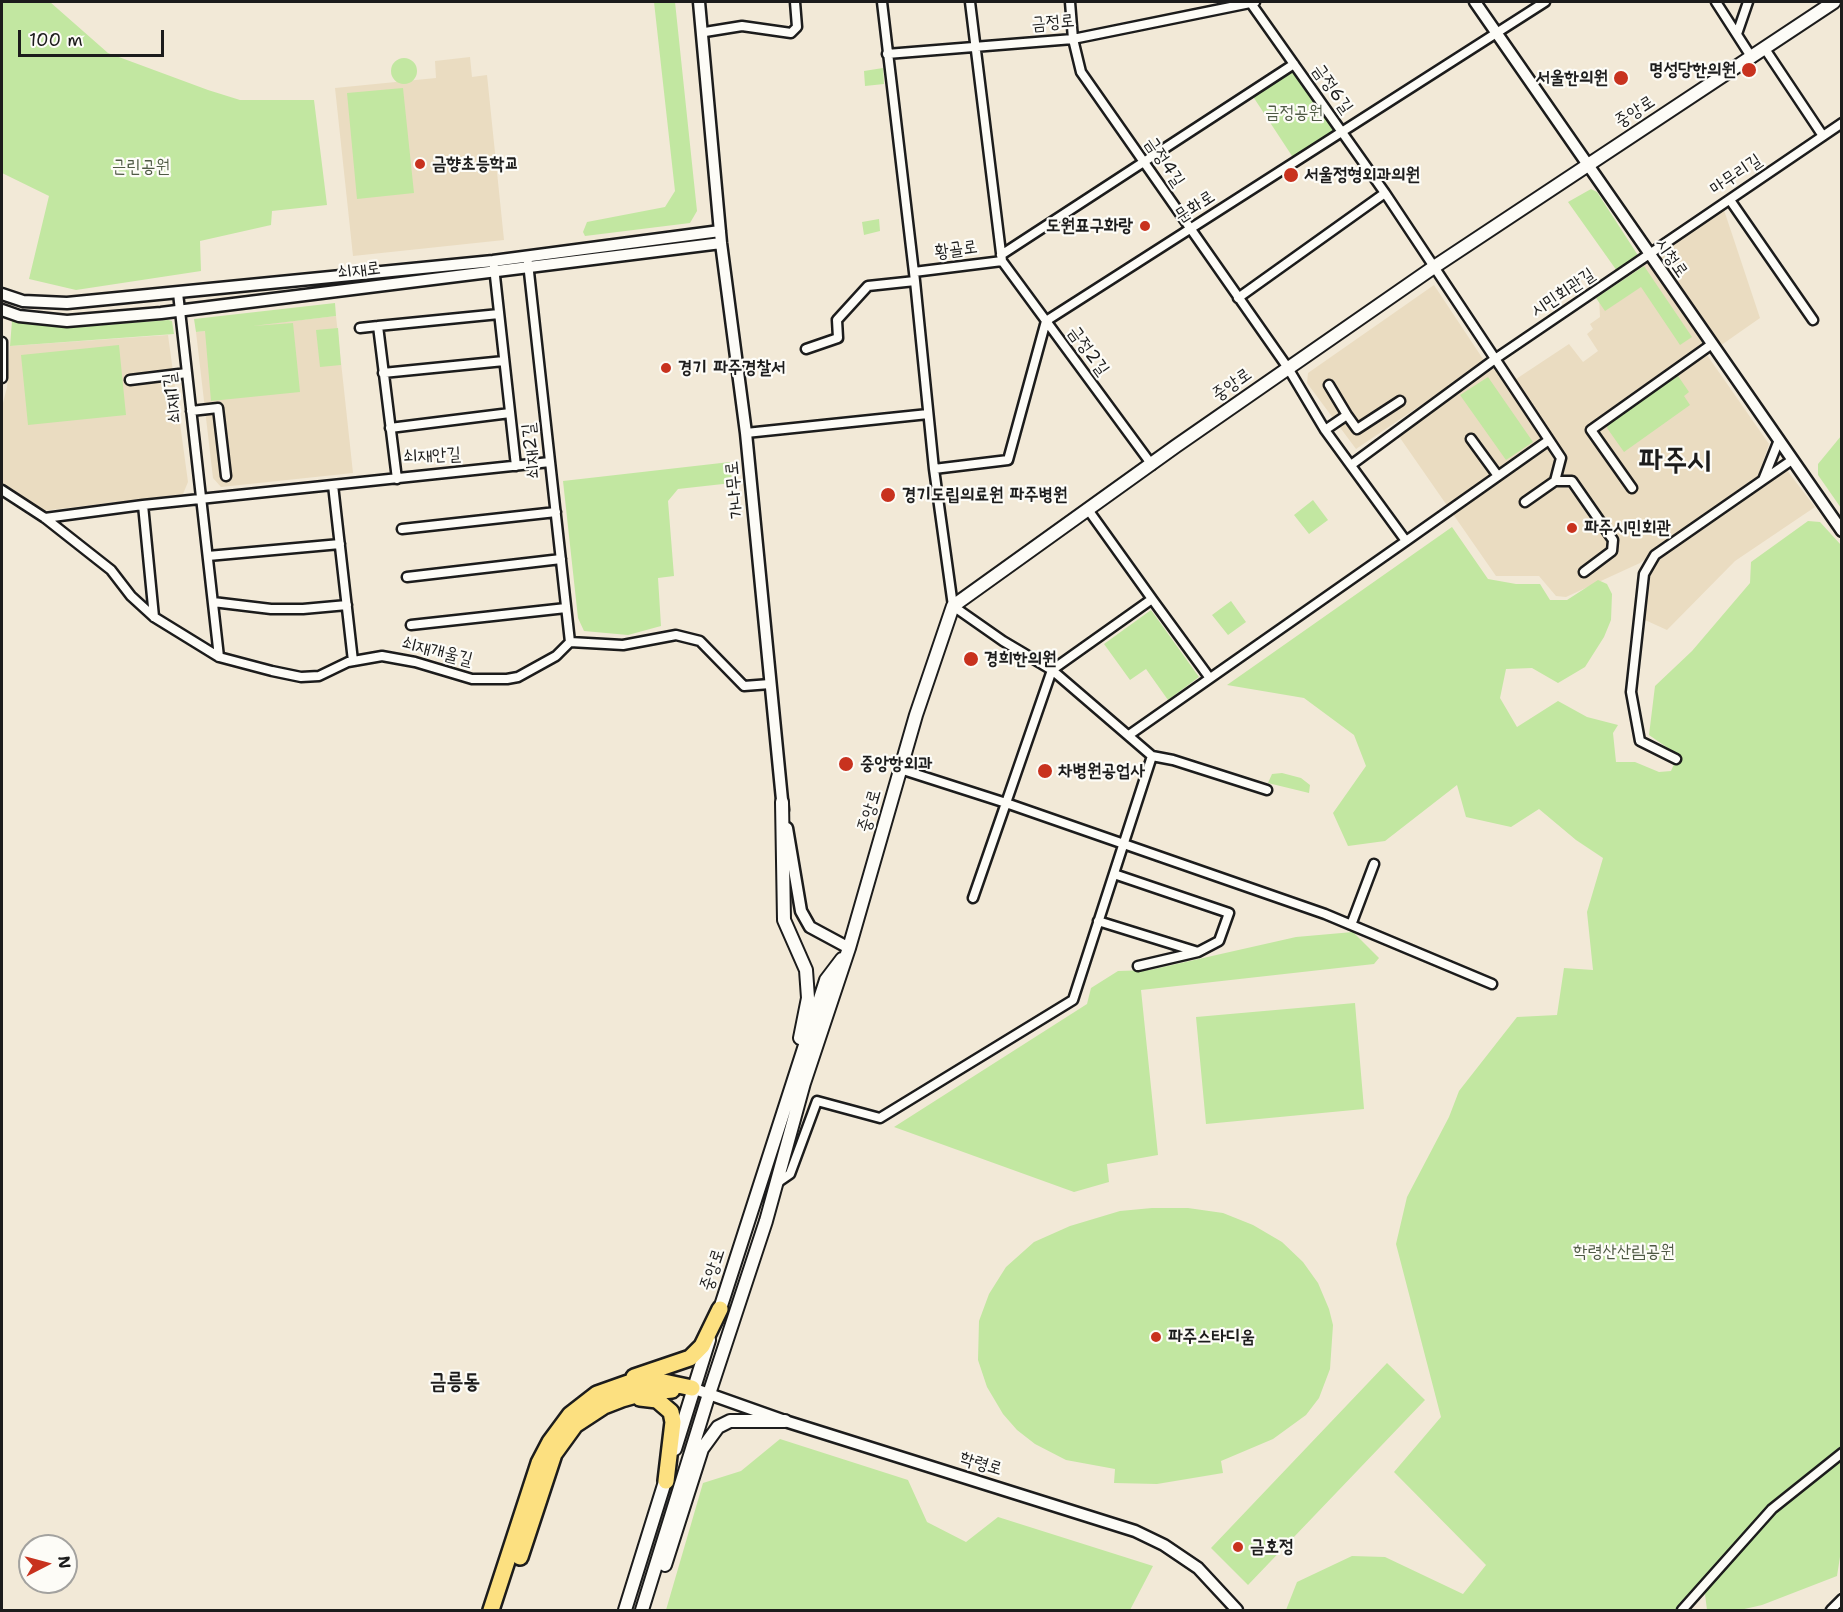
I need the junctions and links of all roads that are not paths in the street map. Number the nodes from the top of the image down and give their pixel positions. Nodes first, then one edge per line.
1 (699, 2) edge
2 (795, 2) edge
3 (882, 2) edge
4 (970, 2) edge
5 (1070, 2) edge
6 (1252, 2) edge
7 (1475, 2) edge
8 (1545, 2) edge
9 (1716, 2) edge
10 (1748, 2) edge
11 (1834, 2) edge
12 (1497, 31) junction
13 (705, 32) dead end
14 (1737, 34) junction
15 (1073, 39) junction
16 (975, 45) junction
17 (1766, 49) junction
18 (887, 54) junction
19 (1752, 58) junction
20 (1294, 64) junction
21 (1842, 123) edge
22 (1342, 132) junction
23 (1823, 136) junction
24 (1143, 161) junction
25 (1589, 164) junction
26 (1385, 193) junction
27 (1730, 200) junction
28 (1189, 230) junction
29 (720, 231) junction
30 (721, 243) junction
31 (1649, 255) junction
32 (1002, 258) junction
33 (528, 261) junction
34 (494, 266) junction
35 (1434, 267) junction
36 (915, 277) junction
37 (178, 293) junction
38 (2, 294) edge
39 (1238, 298) junction
40 (2, 310) edge
41 (180, 311) junction
42 (499, 314) junction
43 (1046, 321) junction
44 (1813, 321) dead end
45 (378, 326) junction
46 (360, 328) dead end
47 (2, 342) edge
48 (1712, 344) junction
49 (806, 349) dead end
50 (1495, 359) junction
51 (504, 361) junction
52 (1288, 368) junction
53 (383, 373) junction
54 (187, 374) junction
55 (2, 378) edge
56 (130, 380) dead end
57 (1329, 385) dead end
58 (1400, 400) dead end
59 (191, 411) junction
60 (510, 413) junction
61 (928, 414) junction
62 (1347, 415) junction
63 (390, 428) junction
64 (1325, 430) junction
65 (746, 433) junction
66 (1471, 439) dead end
67 (1549, 440) junction
68 (1779, 441) junction
69 (1792, 460) junction
70 (550, 462) junction
71 (1152, 465) junction
72 (1351, 465) junction
73 (516, 466) junction
74 (934, 469) junction
75 (226, 476) dead end
76 (1498, 476) junction
77 (397, 478) junction
78 (1763, 480) junction
79 (1555, 481) junction
80 (333, 485) junction
81 (1632, 488) dead end
82 (2, 490) edge
83 (201, 499) junction
84 (1525, 502) dead end
85 (144, 505) junction
86 (1089, 511) junction
87 (555, 512) junction
88 (45, 518) junction
89 (402, 529) dead end
90 (1842, 531) edge
91 (1406, 541) junction
92 (340, 544) junction
93 (208, 556) junction
94 (561, 559) junction
95 (1584, 572) dead end
96 (407, 577) dead end
97 (1152, 599) junction
98 (213, 602) junction
99 (346, 604) junction
100 (953, 606) junction
101 (566, 608) junction
102 (154, 617) junction
103 (411, 625) dead end
104 (570, 642) junction
105 (219, 657) junction
106 (353, 662) junction
107 (1052, 670) junction
108 (1209, 677) junction
109 (770, 684) junction
110 (1129, 735) junction
111 (1152, 756) junction
112 (1676, 759) dead end
113 (900, 769) junction
114 (1267, 790) dead end
115 (782, 802) junction
116 (1006, 803) junction
117 (1123, 844) junction
118 (1374, 864) dead end
119 (1114, 874) junction
120 (973, 898) dead end
121 (1098, 921) junction
122 (1351, 925) junction
123 (849, 948) junction
124 (1198, 952) junction
125 (1138, 966) dead end
126 (1492, 984) dead end
127 (789, 1094) junction
128 (777, 1184) junction
129 (720, 1309) junction
130 (692, 1388) junction
131 (620, 1392) junction
132 (709, 1394) junction
133 (785, 1421) junction
134 (1840, 1457) edge
135 (666, 1481) junction
136 (1842, 1599) edge
137 (644, 1607) edge
138 (491, 1611) edge
139 (502, 1611) edge
140 (625, 1611) edge
141 (1237, 1611) edge
142 (1683, 1611) edge
143 (1832, 1611) edge

1 - 29 street, 가나무로
2 - 13 street
3 - 18 street
4 - 16 street, 금정2길
5 - 15 street, 금정4길
6 - 15 street, 금정로
6 - 20 street, 금정6길
7 - 12 street, 시청로
8 - 12 street, 문화로
9 - 14 street
10 - 14 street
11 - 17 main road, 중앙로
12 - 22 street, 문화로
12 - 25 street, 시청로
14 - 19 street
15 - 16 street, 금정로
15 - 24 street, 금정4길
16 - 18 street, 금정로
16 - 32 street, 금정2길
17 - 19 main road, 중앙로
17 - 23 street
18 - 36 street
19 - 25 main road, 중앙로
20 - 22 street, 금정6길
20 - 24 street
21 - 23 street, 마무리길
22 - 26 street, 금정6길
22 - 28 street, 문화로
23 - 27 street, 마무리길
24 - 28 street, 금정4길
24 - 32 street
25 - 31 street, 시청로
25 - 35 main road, 중앙로
26 - 35 street, 금정6길
26 - 39 street
27 - 31 street, 마무리길
27 - 44 street
28 - 39 street, 금정4길
28 - 43 street, 문화로
29 - 30 street, 가나무로
29 - 33 street
30 - 33 street
30 - 65 street, 가나무로
31 - 48 street, 시청로
31 - 50 street, 시민회관길
32 - 36 street, 황골로
32 - 43 street, 금정2길
33 - 34 street
33 - 70 street, 쇠재2길
34 - 37 street
34 - 41 street, 쇠재로
34 - 42 street
35 - 50 street, 금정6길
35 - 52 main road, 중앙로
36 - 49 street, 황골로
36 - 61 street
37 - 38 street
37 - 41 street, 쇠재1길
39 - 52 street, 금정4길
40 - 41 street, 쇠재로
41 - 54 street, 쇠재1길
42 - 45 street
42 - 51 street
43 - 71 street, 금정2길
43 - 74 street
45 - 46 street
45 - 53 street, 쇠재안길
47 - 55 street
48 - 68 street, 시청로
48 - 81 street
50 - 67 street, 금정6길
50 - 72 street, 시민회관길
51 - 53 street
51 - 60 street
52 - 64 street, 금정4길
52 - 71 main road, 중앙로
53 - 63 street, 쇠재안길
54 - 56 street
54 - 59 street, 쇠재1길
57 - 62 street
58 - 62 street
59 - 75 street
59 - 83 street, 쇠재1길
60 - 63 street, 쇠재안길
60 - 73 street
61 - 65 street
61 - 74 street
62 - 64 street
63 - 77 street, 쇠재안길
64 - 72 street, 금정4길
65 - 109 street, 가나무로
66 - 76 street
67 - 76 street
67 - 79 street, 금정6길
68 - 69 street, 시청로
68 - 78 street
69 - 78 street
69 - 90 street, 시청로
70 - 73 street, 쇠재안길
70 - 87 street, 쇠재2길
71 - 86 main road, 중앙로
72 - 91 street, 금정4길
73 - 77 street, 쇠재안길
74 - 100 street
76 - 91 street
77 - 80 street
78 - 112 street
79 - 84 street
79 - 95 street
80 - 83 street
80 - 92 street
82 - 88 street, 쇠재개울길
83 - 85 street
83 - 93 street, 쇠재1길
85 - 88 street
85 - 102 street
86 - 97 street
86 - 100 main road, 중앙로
87 - 89 street
87 - 94 street, 쇠재2길
88 - 102 street, 쇠재개울길
91 - 108 street
92 - 93 street
92 - 99 street
93 - 98 street, 쇠재1길
94 - 96 street
94 - 101 street, 쇠재2길
97 - 107 street
97 - 108 street
98 - 99 street
98 - 105 street, 쇠재1길
99 - 106 street
100 - 107 street
100 - 113 main road, 중앙로
101 - 103 street
101 - 104 street, 쇠재2길
102 - 105 street, 쇠재개울길
104 - 106 street, 쇠재개울길
104 - 109 street
105 - 106 street, 쇠재개울길
107 - 110 street
107 - 116 street
108 - 110 street
109 - 115 street, 가나무로
110 - 111 street
111 - 114 street
111 - 117 street
113 - 116 street
113 - 123 main road, 중앙로
115 - 123 street, 가나무로
115 - 127 main road
116 - 117 street
116 - 120 street
117 - 119 street
117 - 122 street
118 - 122 street
119 - 121 street
119 - 124 street
121 - 124 street
121 - 128 street
122 - 126 street
123 - 127 main road, 중앙로
123 - 128 main road, 중앙로
124 - 125 street
127 - 129 main road, 중앙로
128 - 132 main road, 중앙로
129 - 130 main road, 중앙로
129 - 131 highway
130 - 131 highway
130 - 132 street, 학령로
130 - 135 main road, 중앙로
131 - 135 highway
131 - 138 highway
131 - 139 highway
132 - 133 street, 학령로
132 - 137 main road, 중앙로
133 - 137 main road
133 - 141 street, 학령로
134 - 142 street
135 - 140 main road, 중앙로
136 - 143 street

